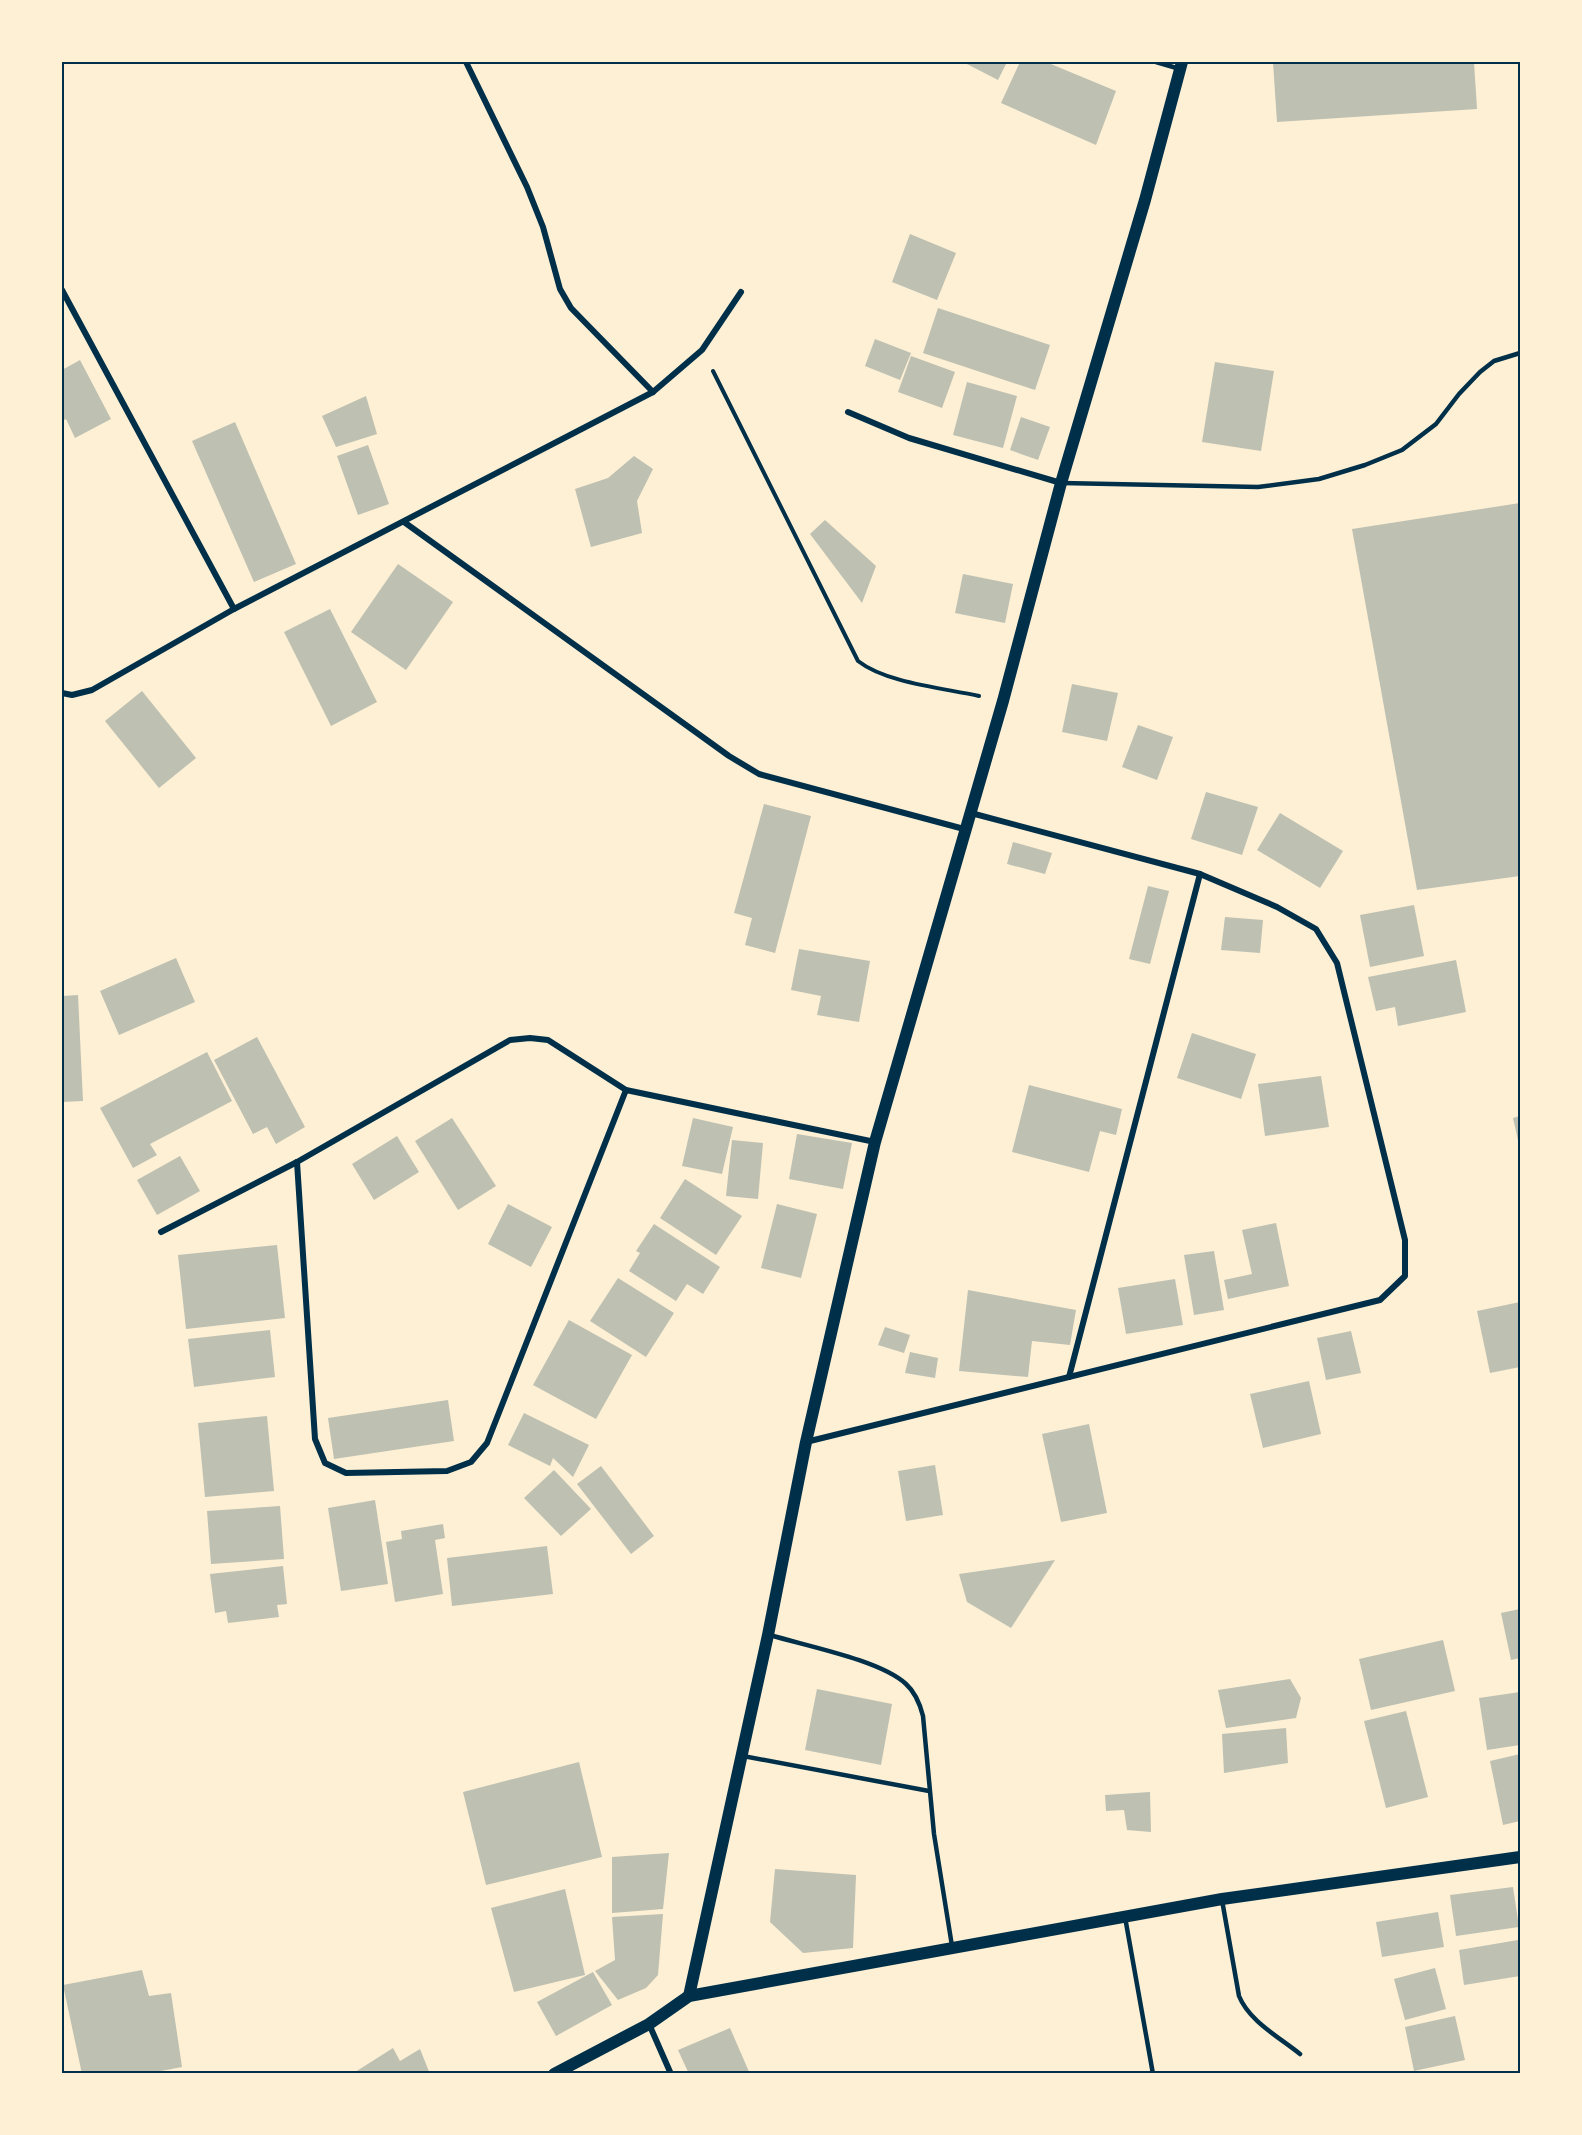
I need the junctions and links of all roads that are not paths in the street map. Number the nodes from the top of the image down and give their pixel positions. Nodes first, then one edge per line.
1 (466, 62) edge
2 (1156, 62) edge
3 (1181, 65) edge
4 (62, 290) edge
5 (741, 292) dead end
6 (1521, 353) edge
7 (652, 392) junction
8 (848, 412) dead end
9 (1061, 483) junction
10 (404, 522) junction
11 (234, 609) junction
12 (62, 693) edge
13 (970, 813) junction
14 (964, 829) junction
15 (1200, 874) junction
16 (626, 1090) junction
17 (875, 1142) junction
18 (297, 1162) junction
19 (161, 1232) dead end
20 (1069, 1377) junction
21 (806, 1442) junction
22 (768, 1635) junction
23 (740, 1756) junction
24 (929, 1791) junction
25 (1521, 1857) edge
26 (1222, 1899) junction
27 (1125, 1917) junction
28 (952, 1949) junction
29 (689, 1996) junction
30 (649, 2024) junction
31 (1300, 2054) dead end
32 (554, 2073) edge
33 (671, 2073) edge
34 (1153, 2073) edge

1 - 7 street
2 - 3 lane
3 - 9 main road
4 - 11 street
5 - 7 street
6 - 9 lane
7 - 10 street
8 - 9 street
9 - 13 main road
10 - 11 street
10 - 14 street
11 - 12 street
13 - 14 main road
13 - 15 street
14 - 17 main road
15 - 20 street
15 - 20 street
16 - 17 street
16 - 18 street
16 - 18 street
17 - 21 main road
18 - 19 street
20 - 21 street
21 - 22 main road
22 - 23 main road
22 - 24 lane
23 - 24 lane
23 - 29 main road
24 - 28 lane
25 - 26 main road
26 - 27 main road
26 - 31 lane
27 - 28 main road
27 - 34 lane
28 - 29 main road
29 - 30 main road
30 - 32 main road
30 - 33 street

